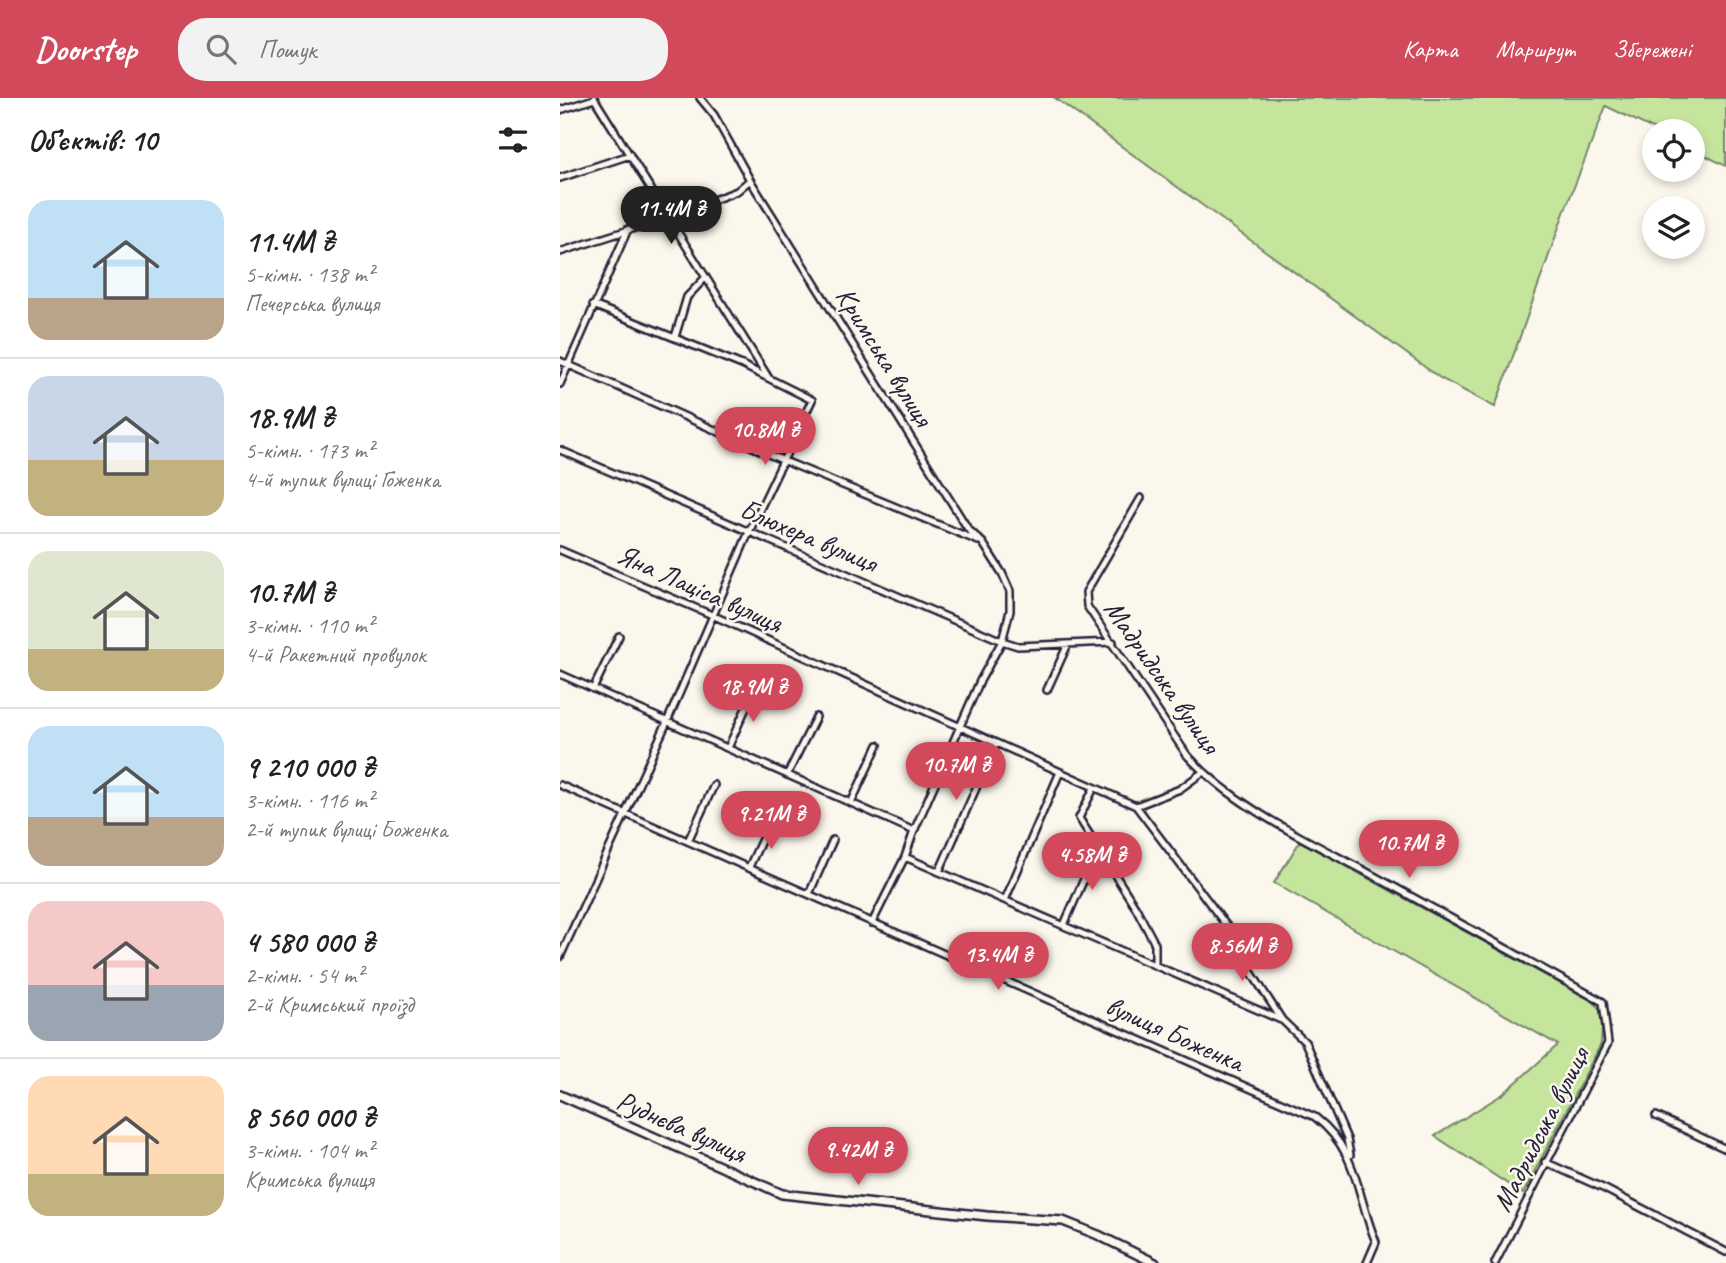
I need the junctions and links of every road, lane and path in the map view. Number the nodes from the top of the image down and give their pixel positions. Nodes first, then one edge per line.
1 (594, 98) edge
2 (700, 98) edge
3 (560, 110) edge
4 (630, 155) junction
5 (560, 177) edge
6 (750, 180) junction
7 (669, 217) junction
8 (628, 229) junction
9 (560, 252) edge
10 (705, 278) junction
11 (593, 305) junction
12 (675, 337) junction
13 (560, 361) edge
14 (568, 365) junction
15 (770, 380) junction
16 (560, 384) edge
17 (560, 450) edge
18 (782, 460) junction
19 (1141, 498) dead end
20 (748, 532) junction
21 (983, 543) junction
22 (560, 550) edge
23 (712, 615) junction
24 (619, 636) dead end
25 (1002, 641) junction
26 (1113, 642) junction
27 (1068, 644) junction
28 (560, 674) edge
29 (593, 689) junction
30 (754, 690) dead end
31 (1047, 690) dead end
32 (817, 717) dead end
33 (667, 722) junction
34 (960, 727) junction
35 (996, 743) junction
36 (878, 745) dead end
37 (728, 748) junction
38 (1060, 772) junction
39 (1203, 772) junction
40 (788, 775) junction
41 (560, 785) edge
42 (714, 785) dead end
43 (1094, 788) junction
44 (851, 803) junction
45 (1136, 806) junction
46 (625, 813) junction
47 (769, 824) dead end
48 (914, 831) junction
49 (833, 840) dead end
50 (688, 841) junction
51 (1097, 849) junction
52 (905, 857) junction
53 (749, 867) junction
54 (939, 872) junction
55 (809, 894) junction
56 (1005, 900) junction
57 (872, 923) junction
58 (1064, 925) junction
59 (560, 957) edge
60 (1155, 964) junction
61 (1282, 1020) junction
62 (560, 1096) edge
63 (1656, 1116) dead end
64 (1726, 1149) edge
65 (1350, 1159) junction
66 (1545, 1162) junction
67 (1726, 1252) edge
68 (1155, 1263) edge
69 (1367, 1263) edge
70 (1495, 1263) edge

1 - 3 street
1 - 4 street
2 - 6 street, Кримська вулиця
4 - 5 street
4 - 7 street
6 - 7 street
6 - 21 street, Кримська вулиця
7 - 8 street
7 - 10 street
8 - 9 street
8 - 11 street
10 - 12 street
10 - 15 street
11 - 12 street
11 - 14 street
12 - 15 street
13 - 14 street
14 - 16 street
14 - 18 street
15 - 18 street
17 - 20 street, Блюхера вулиця
18 - 20 street
18 - 21 street
19 - 26 street, Мадридська вулиця
20 - 23 street
20 - 25 street, Блюхера вулиця
21 - 25 street, Кримська вулиця
22 - 23 street, Яна Лаціса вулиця
23 - 33 street
23 - 34 street, Яна Лаціса вулиця
24 - 29 street
25 - 27 street, Блюхера вулиця
25 - 34 street, Кримська вулиця
26 - 27 street, Блюхера вулиця
26 - 39 street, Мадридська вулиця
27 - 31 street
28 - 29 street
29 - 33 street
30 - 37 street
32 - 40 street
33 - 37 street
33 - 46 street
34 - 35 street, Яна Лаціса вулиця
34 - 48 street, Кримська вулиця
35 - 38 street, Яна Лаціса вулиця
35 - 54 street
36 - 44 street
37 - 40 street
38 - 43 street, Яна Лаціса вулиця
38 - 56 street
39 - 45 street
39 - 66 street, Мадридська вулиця
40 - 44 street
41 - 46 street, вулиця Боженка
42 - 50 street
43 - 45 street, Яна Лаціса вулиця
43 - 51 street
44 - 48 street
45 - 61 street
46 - 50 street, вулиця Боженка
46 - 59 street
47 - 53 street
48 - 52 street, Кримська вулиця
49 - 55 street
50 - 53 street, вулиця Боженка
51 - 58 street
51 - 60 street
52 - 54 street
52 - 57 street, Кримська вулиця
53 - 55 street, вулиця Боженка
54 - 56 street
55 - 57 street, вулиця Боженка
56 - 58 street
57 - 65 street, вулиця Боженка
58 - 60 street
60 - 61 street
61 - 65 street
62 - 68 street, Руднєва вулиця
63 - 64 street
65 - 69 street, вулиця Боженка
66 - 67 street
66 - 70 street, Мадридська вулиця

